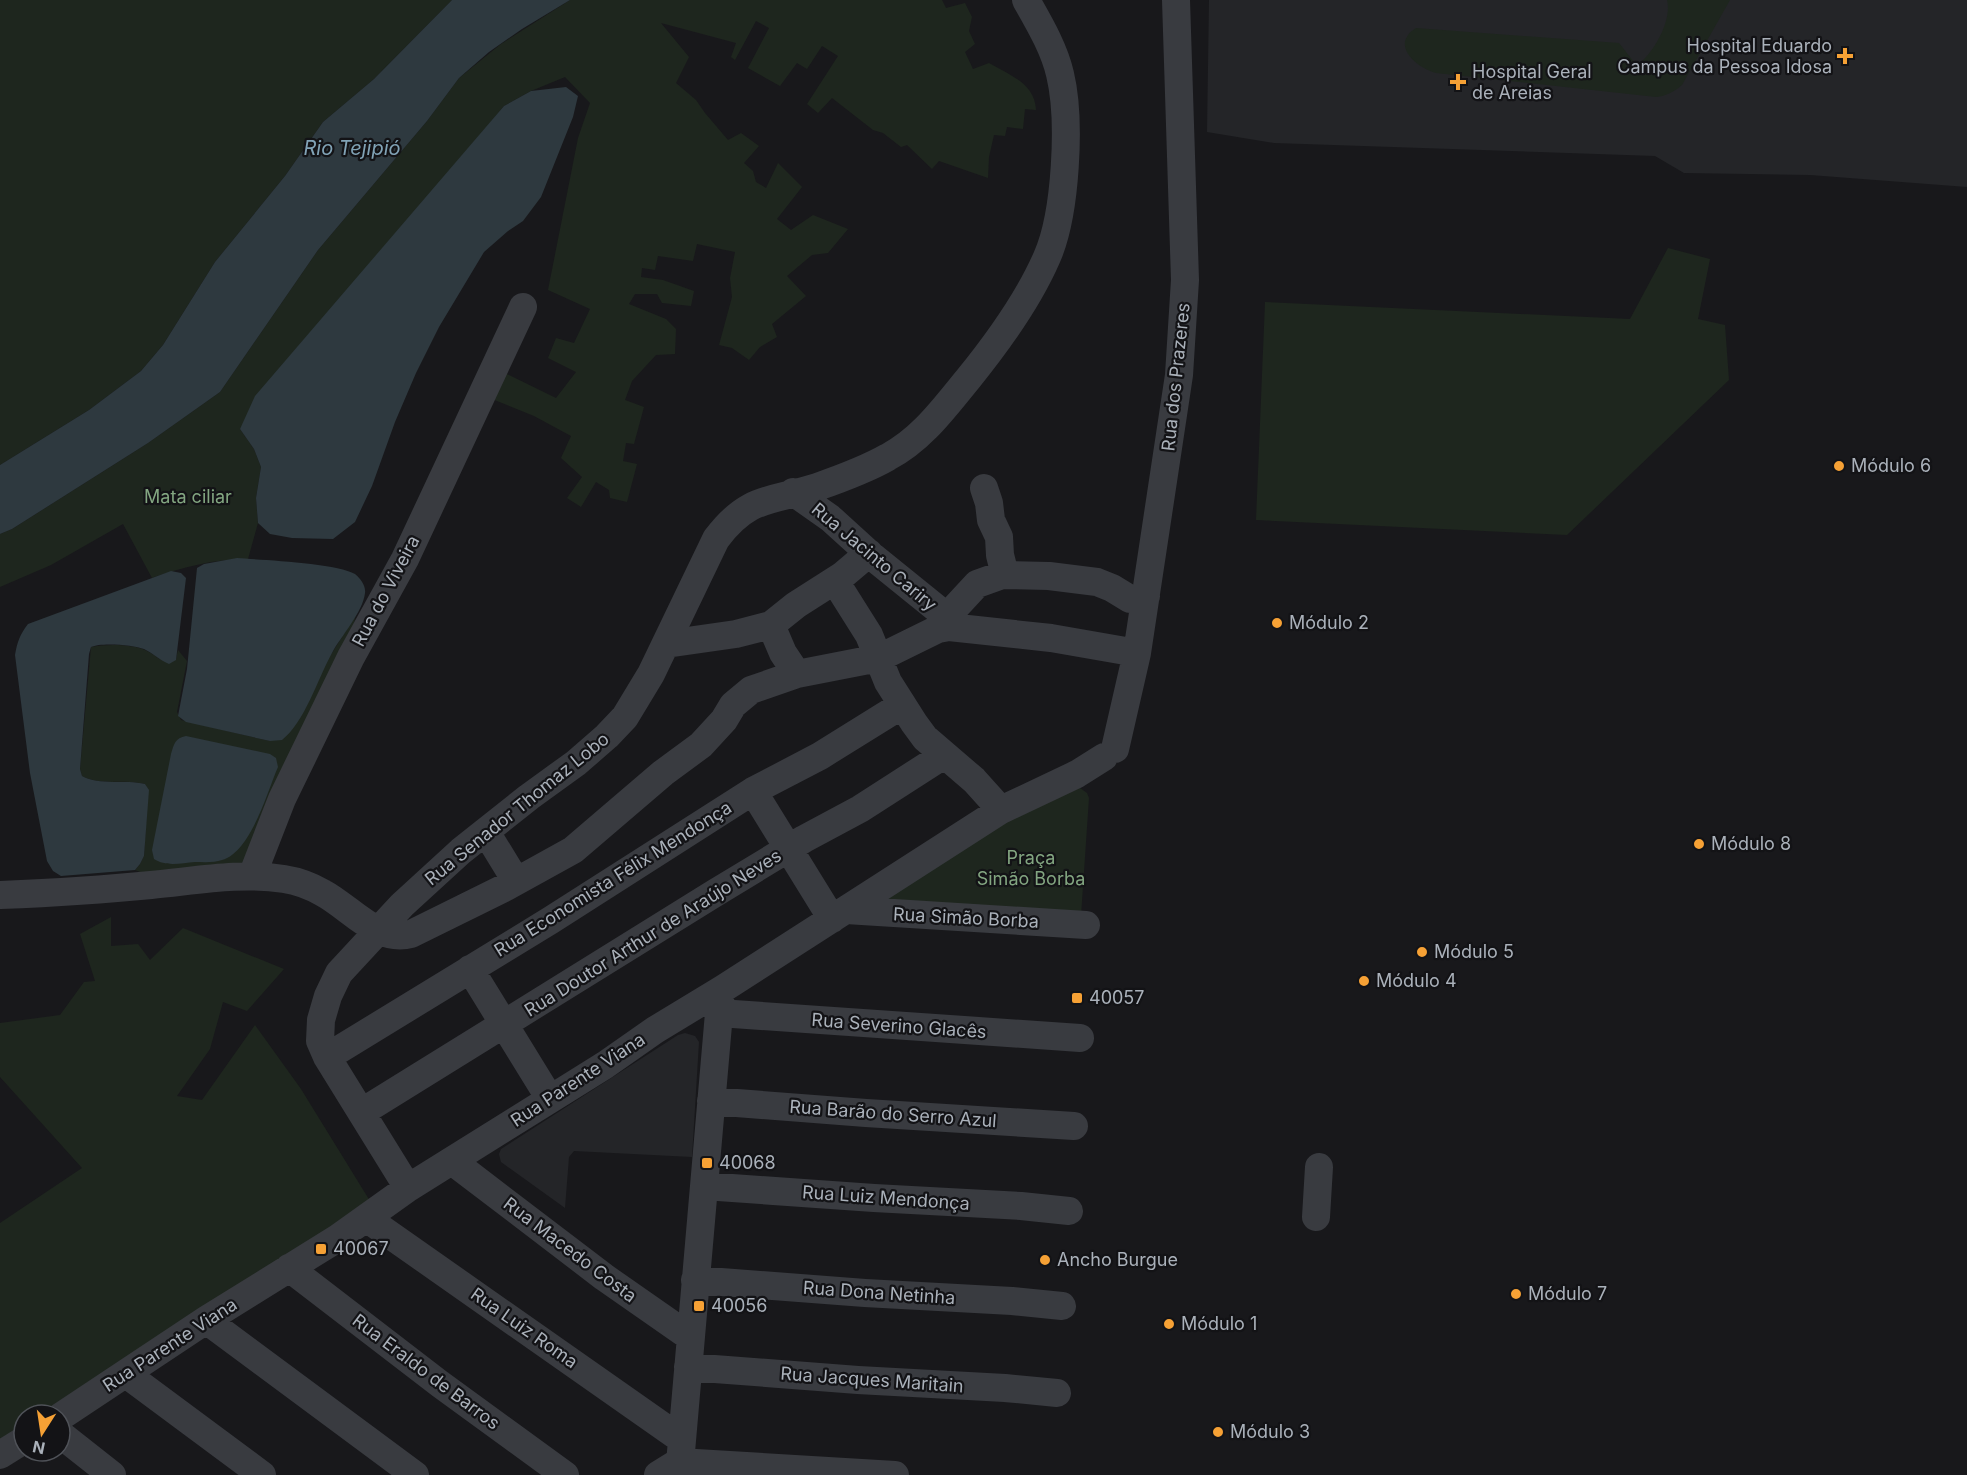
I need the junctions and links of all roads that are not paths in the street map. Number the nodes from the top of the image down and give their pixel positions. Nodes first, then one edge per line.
1 (1026, 0) edge
2 (1176, 0) edge
3 (523, 307) dead end
4 (984, 488) dead end
5 (793, 492) junction
6 (869, 553) junction
7 (1005, 575) junction
8 (835, 581) junction
9 (1146, 596) junction
10 (771, 625) junction
11 (949, 627) junction
12 (666, 644) junction
13 (1137, 653) junction
14 (879, 658) junction
15 (797, 674) junction
16 (902, 705) junction
17 (1109, 753) joint
18 (944, 755) junction
19 (753, 791) junction
20 (1001, 810) junction
21 (486, 832) junction
22 (788, 849) junction
23 (252, 876) junction
24 (516, 881) junction
25 (0, 896) edge
26 (839, 915) junction
27 (1086, 925) dead end
28 (377, 930) junction
29 (470, 969) junction
30 (720, 1002) junction
31 (504, 1025) junction
32 (1080, 1038) dead end
33 (327, 1057) junction
34 (550, 1099) junction
35 (711, 1101) junction
36 (362, 1112) junction
37 (1074, 1126) dead end
38 (452, 1161) junction
39 (1319, 1167) dead end
40 (704, 1186) junction
41 (408, 1188) junction
42 (1069, 1211) dead end
43 (1316, 1217) dead end
44 (366, 1218) junction
45 (289, 1268) junction
46 (695, 1280) junction
47 (1062, 1306) dead end
48 (206, 1320) junction
49 (690, 1337) junction
50 (688, 1367) junction
51 (126, 1374) junction
52 (1057, 1393) dead end
53 (72, 1409) edge
54 (72, 1443) edge
55 (674, 1463) edge
56 (112, 1475) edge
57 (262, 1475) edge
58 (415, 1475) edge
59 (565, 1475) edge
60 (895, 1475) edge

1 - 5 street, Rua Senador Thomaz Lobo
2 - 9 street, Rua dos Prazeres
3 - 23 street, Rua do Viveira
4 - 7 street
5 - 6 street, Rua Jacinto Cariry
5 - 12 street, Rua Senador Thomaz Lobo
6 - 8 street
6 - 11 street, Rua Jacinto Cariry
7 - 9 street
7 - 11 street
8 - 10 street
8 - 14 street
9 - 13 street, Rua dos Prazeres
10 - 12 street
10 - 15 street
11 - 13 street
11 - 14 street
12 - 21 street, Rua Senador Thomaz Lobo
13 - 17 street, Rua dos Prazeres
14 - 15 street
14 - 16 street
15 - 24 street
16 - 18 street
16 - 19 street, Rua Economista Félix Mendonça
17 - 20 street, Rua Parente Viana
18 - 20 street
18 - 22 street, Rua Doutor Arthur de Araújo Neves
19 - 22 street
19 - 29 street, Rua Economista Félix Mendonça
20 - 26 street, Rua Parente Viana
21 - 24 street
21 - 28 street, Rua Senador Thomaz Lobo
22 - 26 street
22 - 31 street, Rua Doutor Arthur de Araújo Neves
23 - 25 street
23 - 28 street
24 - 28 street
26 - 27 street, Rua Simão Borba
26 - 30 street, Rua Parente Viana
28 - 33 street, Rua Senador Thomaz Lobo
29 - 31 street
29 - 33 street, Rua Economista Félix Mendonça
30 - 32 street, Rua Severino Glacês
30 - 34 street, Rua Parente Viana
30 - 35 street
31 - 34 street
31 - 36 street, Rua Doutor Arthur de Araújo Neves
33 - 36 street, Rua Senador Thomaz Lobo
34 - 38 street, Rua Parente Viana
35 - 37 street, Rua Barão do Serro Azul
35 - 40 street
36 - 41 street, Rua Senador Thomaz Lobo
38 - 41 street, Rua Parente Viana
38 - 49 street, Rua Macedo Costa
39 - 43 street
40 - 42 street, Rua Luiz Mendonça
40 - 46 street
41 - 44 street, Rua Parente Viana
44 - 45 street, Rua Parente Viana
44 - 55 street, Rua Luiz Roma
45 - 48 street, Rua Parente Viana
45 - 59 street, Rua Eraldo de Barros
46 - 47 street, Rua Dona Netinha
46 - 49 street
48 - 51 street, Rua Parente Viana
48 - 58 street
49 - 50 street
50 - 52 street, Rua Jacques Maritain
50 - 55 street
51 - 53 street, Rua Parente Viana
51 - 57 street
54 - 56 street
55 - 60 street

